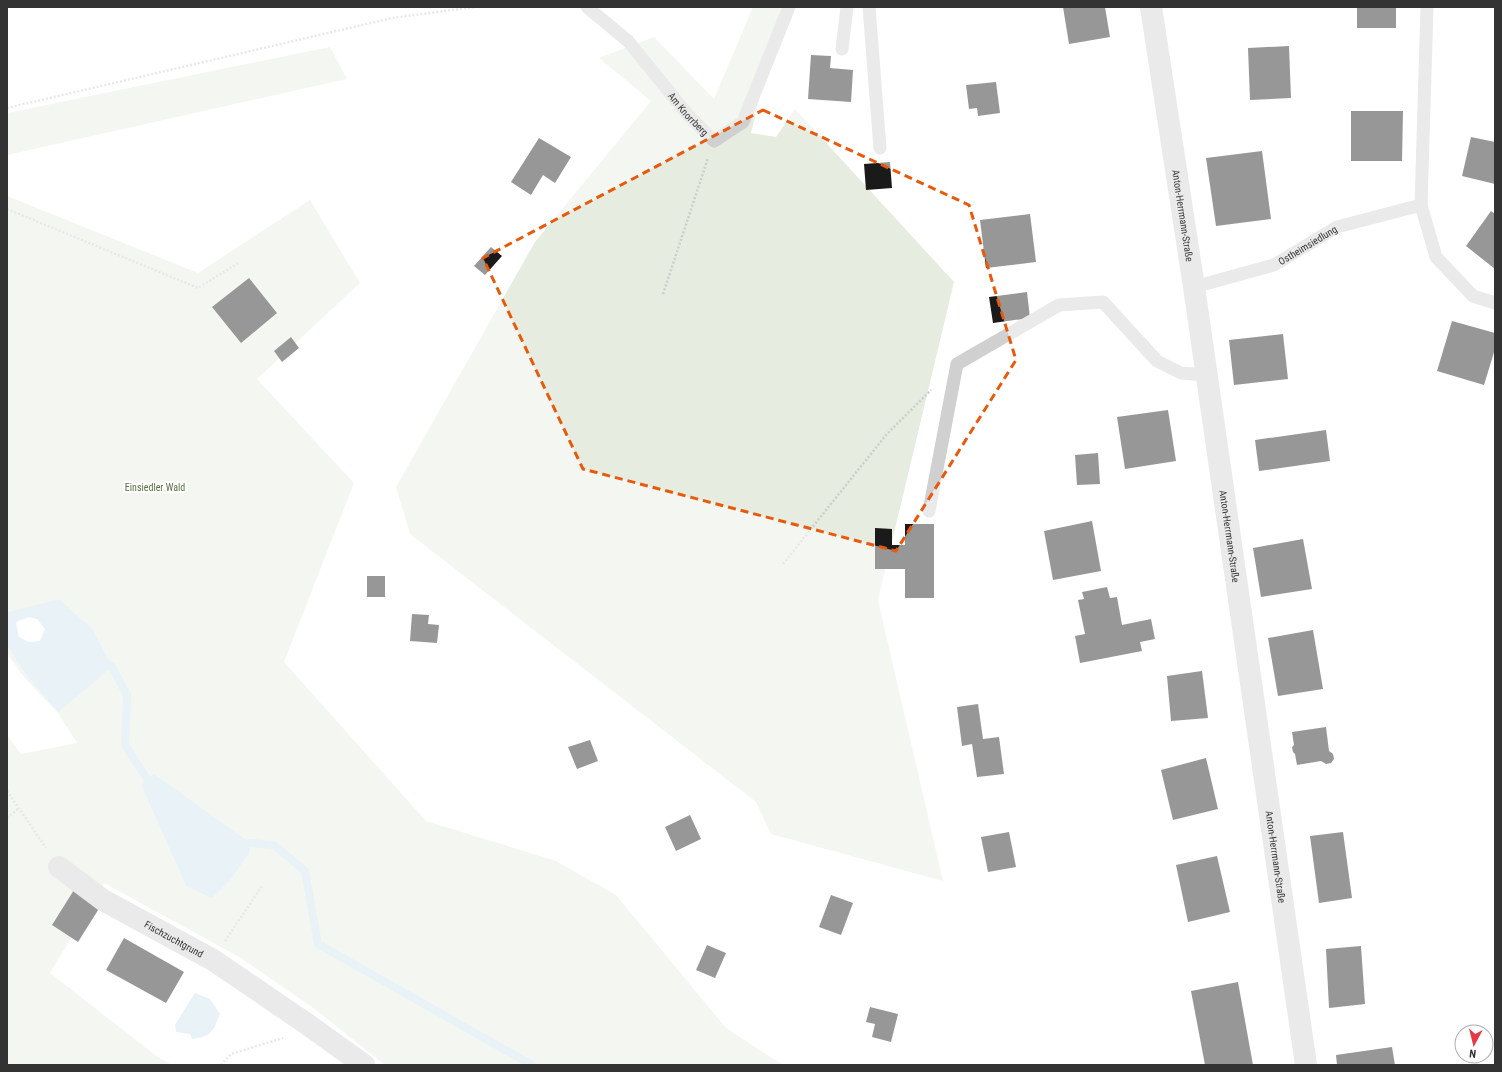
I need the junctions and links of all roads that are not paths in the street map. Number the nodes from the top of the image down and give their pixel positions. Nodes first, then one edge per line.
1 (587, 7) edge
2 (789, 7) edge
3 (847, 7) edge
4 (869, 7) edge
5 (1151, 7) edge
6 (1427, 7) edge
7 (842, 49) dead end
8 (880, 148) dead end
9 (1421, 205) junction
10 (1194, 287) junction
11 (1495, 303) edge
12 (1206, 375) junction
13 (928, 511) dead end
14 (59, 867) road end
15 (364, 1065) edge
16 (1306, 1065) edge

1 - 2 lane, Am Knorrberg
3 - 7 lane
4 - 8 lane
5 - 10 street, Anton-Herrmann-Straße
6 - 9 lane
9 - 10 lane, Ostheimsiedlung
9 - 11 lane
10 - 12 street, Anton-Herrmann-Straße
12 - 13 lane
12 - 16 street, Anton-Herrmann-Straße
14 - 15 street, Fischzuchtgrund

